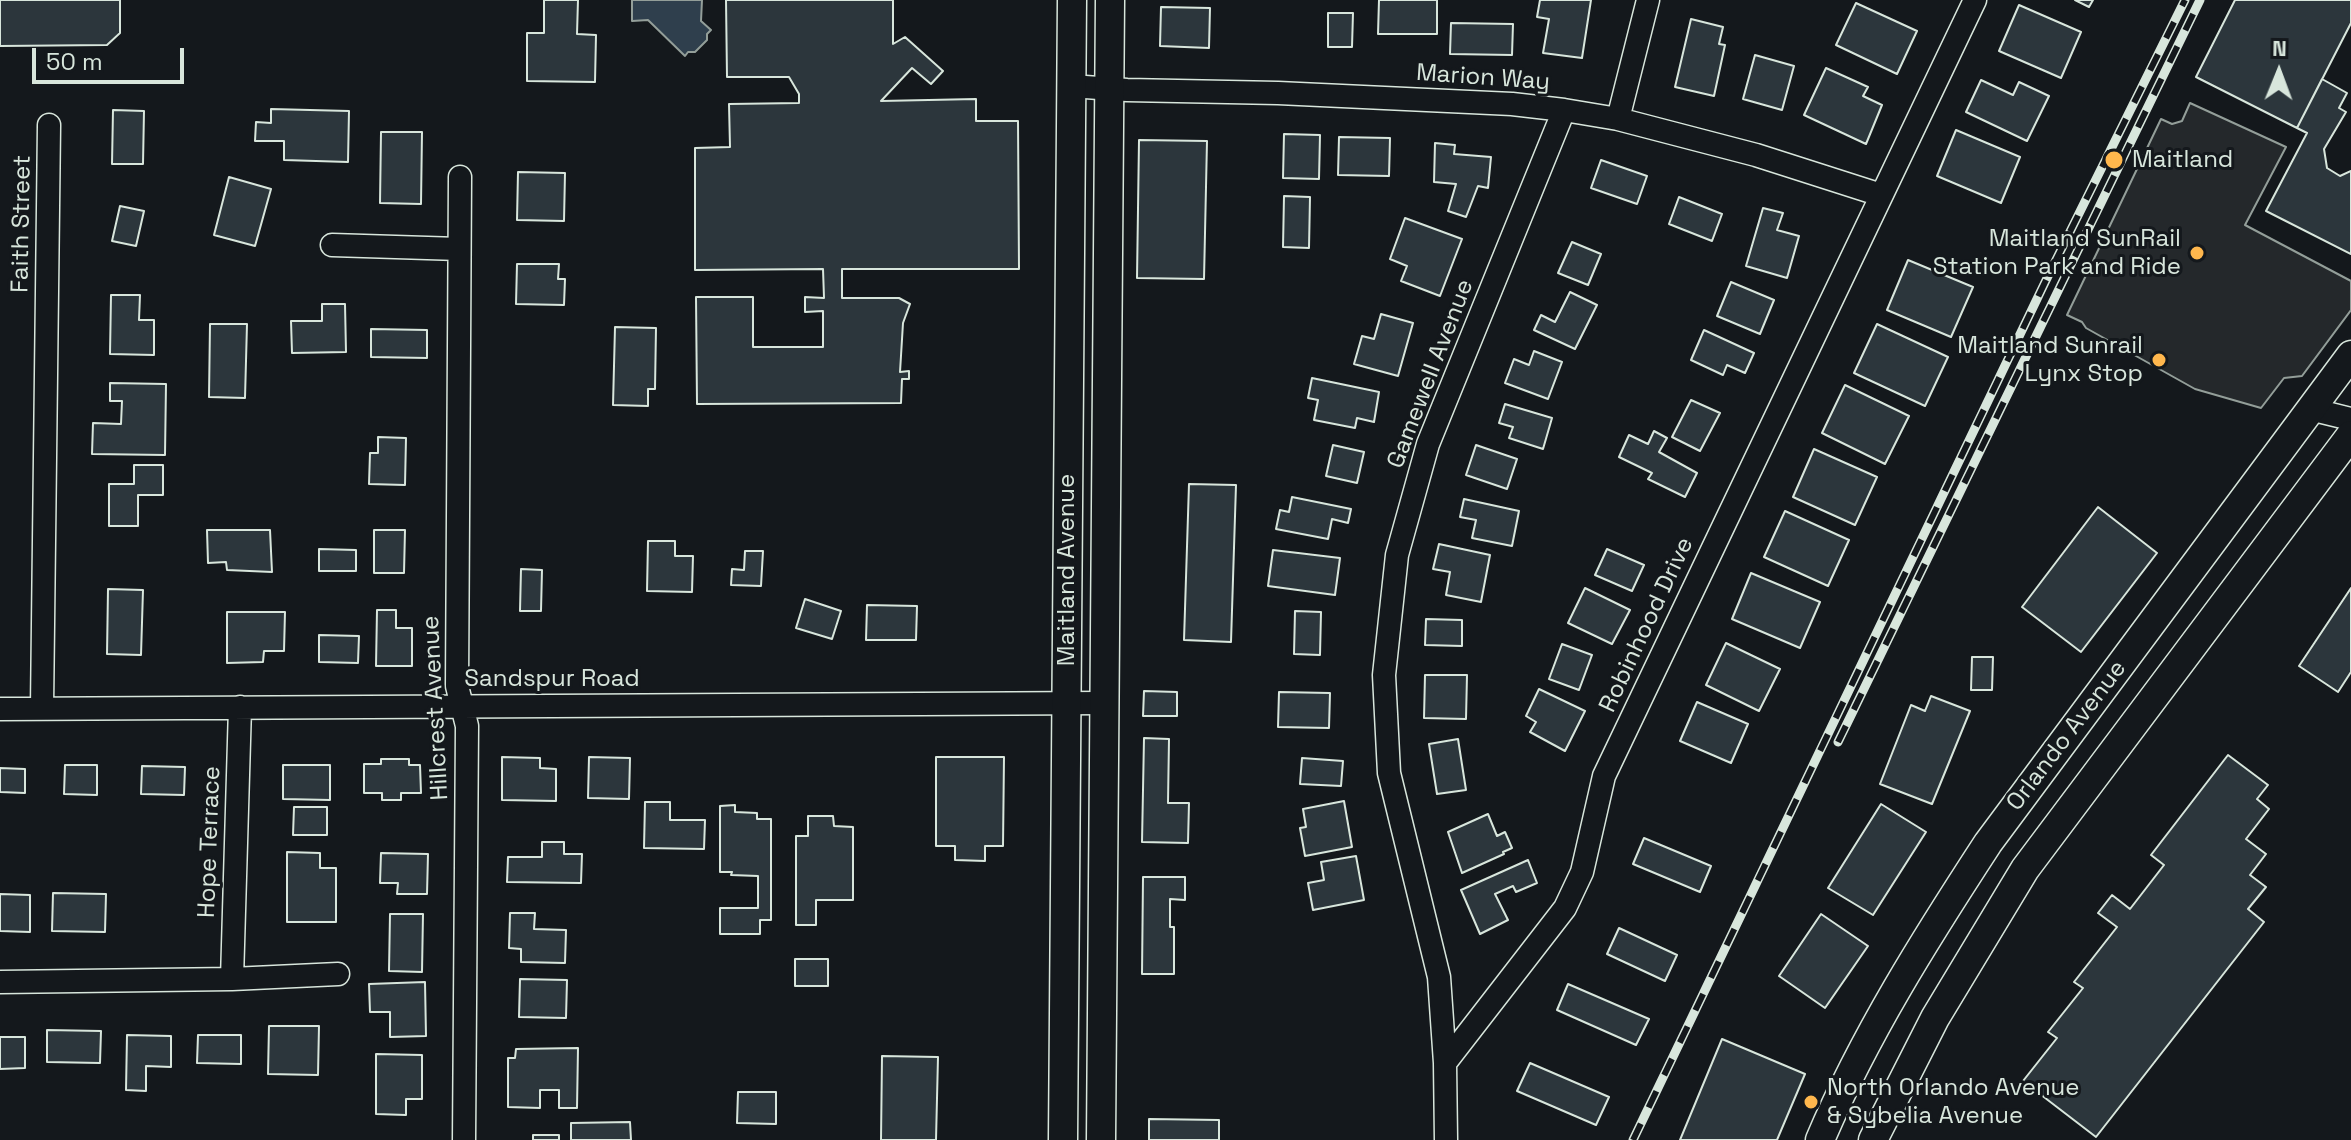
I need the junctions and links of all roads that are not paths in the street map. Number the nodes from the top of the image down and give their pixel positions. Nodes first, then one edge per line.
1 (1072, 0) edge
2 (1110, 0) edge
3 (1648, 0) edge
4 (1975, 0) edge
5 (1071, 86) junction
6 (1109, 89) junction
7 (1564, 110) junction
8 (1618, 119) junction
9 (49, 125) dead end
10 (460, 177) dead end
11 (1881, 195) junction
12 (332, 245) dead end
13 (459, 249) junction
14 (2351, 355) edge
15 (2310, 409) junction
16 (2351, 419) edge
17 (2351, 435) edge
18 (1066, 703) junction
19 (1104, 703) junction
20 (462, 705) junction
21 (42, 707) junction
22 (240, 707) junction
23 (0, 709) edge
24 (338, 974) dead end
25 (232, 979) junction
26 (0, 982) edge
27 (1445, 1063) junction
28 (464, 1140) edge
29 (1063, 1140) edge
30 (1101, 1140) edge
31 (1446, 1140) edge
32 (1820, 1140) edge
33 (1873, 1140) edge

1 - 5 main road, Maitland Avenue
2 - 6 main road, Maitland Avenue
3 - 8 street
4 - 11 street, Robinhood Drive
5 - 6 street, Marion Way
5 - 18 main road, Maitland Avenue
6 - 7 street, Marion Way
6 - 19 main road, Maitland Avenue
7 - 8 street, Marion Way
7 - 27 street, Gamewell Avenue
8 - 11 street, Marion Way
9 - 21 street, Faith Street
10 - 13 street, Hillcrest Avenue
11 - 27 street, Robinhood Drive
12 - 13 street
13 - 20 street, Hillcrest Avenue
14 - 15 main road, Orlando Avenue
15 - 16 street
15 - 32 main road, Orlando Avenue
17 - 33 main road, Orlando Avenue
18 - 19 street, Sandspur Road
18 - 20 street, Sandspur Road
18 - 29 main road, Maitland Avenue
19 - 30 main road, Maitland Avenue
20 - 22 street, Sandspur Road
20 - 28 street, Hillcrest Avenue
21 - 22 street, Sandspur Road
21 - 23 street, Sandspur Road
22 - 25 street, Hope Terrace
24 - 25 street
25 - 26 street
27 - 31 street, Gamewell Avenue

